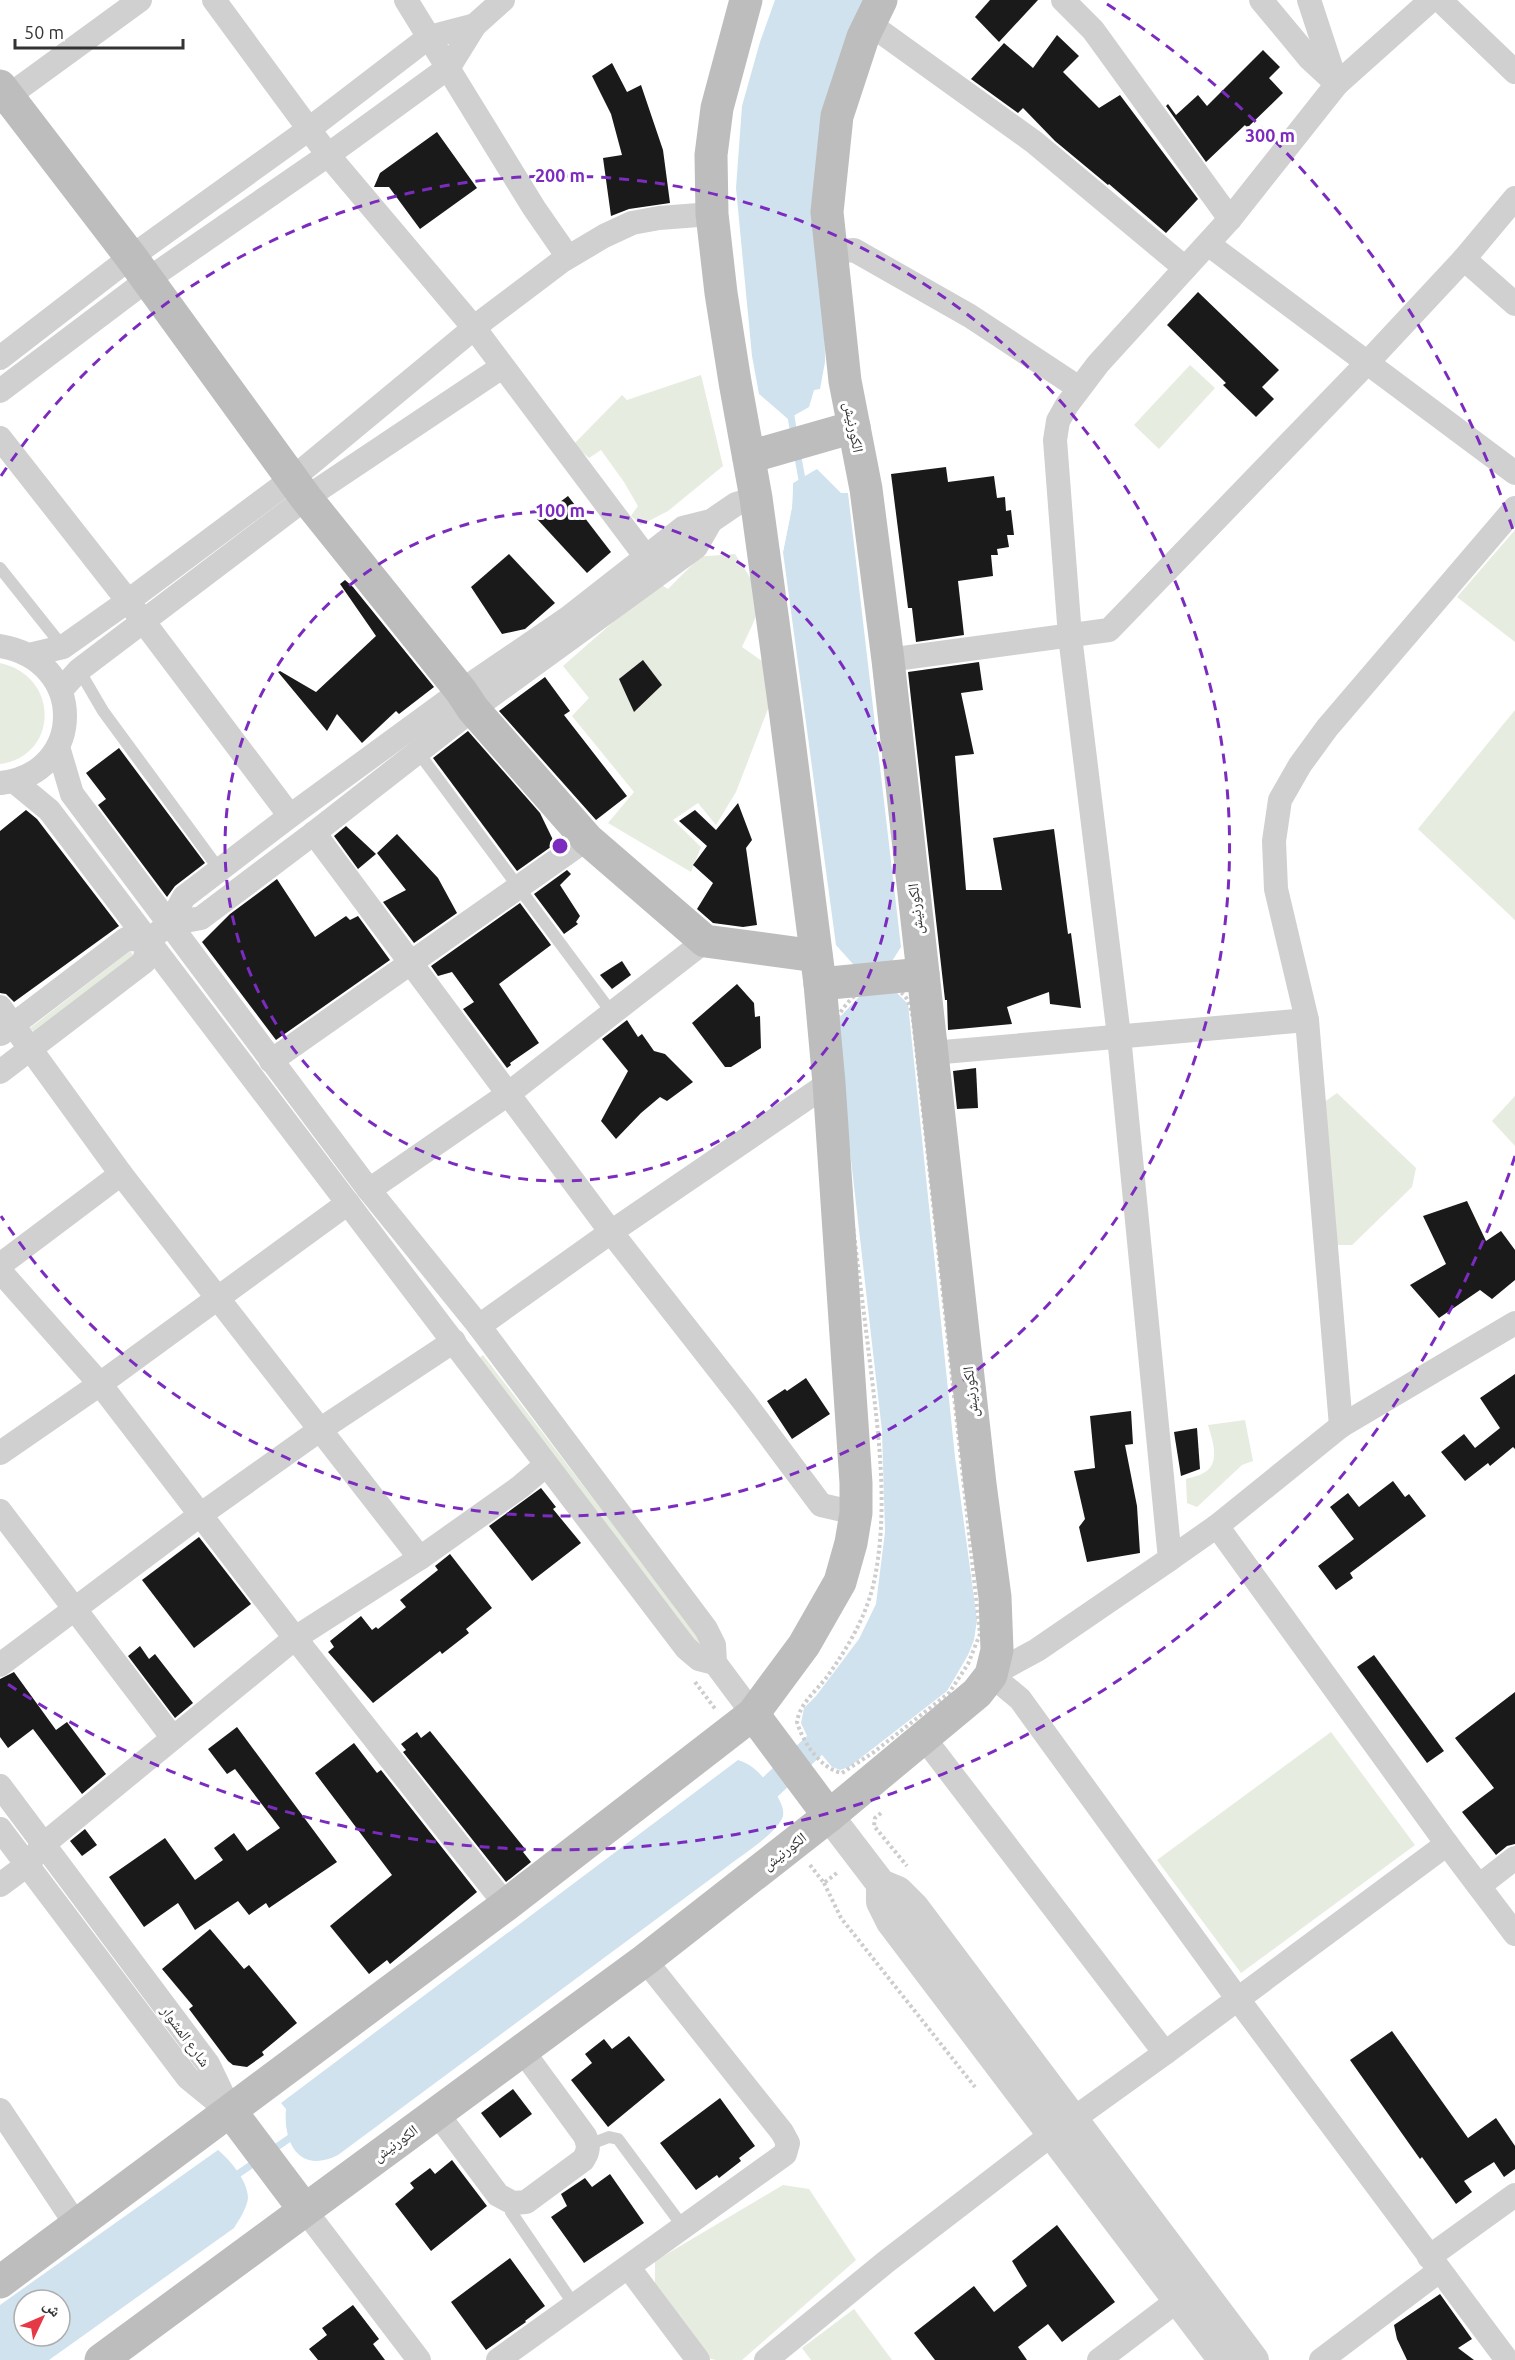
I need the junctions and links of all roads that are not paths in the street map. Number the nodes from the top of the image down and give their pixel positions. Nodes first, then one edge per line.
1 (140, 0) edge
2 (214, 0) edge
3 (406, 0) edge
4 (503, 0) edge
5 (746, 0) edge
6 (1063, 0) edge
7 (1261, 0) edge
8 (1309, 0) edge
9 (1431, 0) edge
10 (1440, 0) edge
11 (876, 12) edge
12 (475, 25) junction
13 (429, 37) junction
14 (449, 67) junction
15 (1515, 72) edge
16 (1337, 84) junction
17 (3, 95) edge
18 (309, 129) junction
19 (328, 155) junction
20 (1515, 198) edge
21 (712, 214) junction
22 (1230, 219) junction
23 (1208, 244) junction
24 (831, 252) junction
25 (568, 257) junction
26 (1464, 259) junction
27 (1185, 268) junction
28 (139, 269) junction
29 (1515, 304) edge
30 (475, 329) junction
31 (0, 358) edge
32 (1367, 363) junction
33 (502, 367) junction
34 (1079, 388) junction
35 (0, 391) edge
36 (843, 431) junction
37 (0, 438) edge
38 (755, 456) junction
39 (1515, 473) edge
40 (300, 488) junction
41 (756, 498) junction
42 (1515, 508) edge
43 (711, 521) junction
44 (646, 557) junction
45 (0, 568) edge
46 (128, 601) junction
47 (142, 621) junction
48 (1070, 636) junction
49 (0, 646) edge
50 (63, 647) junction
51 (29, 655) junction
52 (888, 660) junction
53 (79, 670) junction
54 (61, 690) junction
55 (467, 700) junction
56 (58, 747) junction
57 (418, 752) junction
58 (8, 782) edge
59 (290, 816) junction
60 (314, 833) junction
61 (587, 839) junction
62 (219, 870) junction
63 (518, 888) junction
64 (169, 924) junction
65 (149, 940) junction
66 (705, 940) junction
67 (411, 963) junction
68 (824, 974) junction
69 (912, 983) junction
70 (612, 1013) junction
71 (1307, 1020) junction
72 (4, 1022) edge
73 (1119, 1036) junction
74 (30, 1049) junction
75 (932, 1053) junction
76 (272, 1061) junction
77 (0, 1072) edge
78 (829, 1083) junction
79 (508, 1094) junction
80 (121, 1174) junction
81 (369, 1190) junction
82 (348, 1203) junction
83 (611, 1232) junction
84 (0, 1265) edge
85 (0, 1270) edge
86 (219, 1298) junction
87 (1515, 1323) edge
88 (479, 1326) junction
89 (454, 1341) junction
90 (100, 1384) junction
91 (1341, 1426) junction
92 (321, 1429) junction
93 (0, 1453) edge
94 (546, 1465) junction
95 (0, 1511) edge
96 (856, 1513) junction
97 (200, 1515) junction
98 (1217, 1526) junction
99 (420, 1558) junction
100 (1170, 1559) junction
101 (75, 1610) junction
102 (296, 1638) junction
103 (715, 1663) junction
104 (0, 1665) edge
105 (991, 1675) junction
106 (761, 1725) junction
107 (173, 1738) junction
108 (924, 1738) junction
109 (0, 1786) edge
110 (822, 1806) junction
111 (0, 1829) edge
112 (44, 1844) junction
113 (1447, 1844) junction
114 (1515, 1858) edge
115 (27, 1865) junction
116 (0, 1885) edge
117 (1479, 1886) junction
118 (506, 1905) junction
119 (1515, 1934) edge
120 (645, 1960) junction
121 (1237, 1998) junction
122 (522, 2050) junction
123 (1165, 2054) junction
124 (0, 2110) edge
125 (436, 2112) junction
126 (237, 2121) junction
127 (1063, 2127) junction
128 (588, 2145) junction
129 (1515, 2195) edge
130 (296, 2199) junction
131 (513, 2203) junction
132 (77, 2226) junction
133 (684, 2228) junction
134 (1434, 2264) junction
135 (629, 2268) junction
136 (0, 2282) edge
137 (1178, 2300) junction
138 (575, 2306) junction
139 (114, 2356) edge
140 (419, 2360) edge
141 (498, 2360) edge
142 (698, 2360) edge
143 (766, 2360) edge
144 (1098, 2360) edge
145 (1223, 2360) edge
146 (1254, 2360) edge
147 (1321, 2360) edge
148 (1507, 2360) edge

1 - 17 street
2 - 18 street
3 - 13 street
4 - 12 street
5 - 21 main road
6 - 22 street
7 - 16 street
8 - 16 street
9 - 16 street
10 - 15 street
11 - 24 main road, الكورنيش
11 - 27 street
12 - 13 street
12 - 14 street
13 - 14 street
13 - 18 street
14 - 19 street
14 - 25 street
16 - 22 street
17 - 28 main road
18 - 19 street
18 - 28 street
19 - 28 street
19 - 30 street
20 - 26 street
21 - 25 street
21 - 38 main road
22 - 23 street
23 - 27 street
23 - 32 street
24 - 34 street
24 - 36 main road, الكورنيش
25 - 30 street
26 - 29 street
26 - 32 street
27 - 34 street
28 - 31 street
28 - 35 street
28 - 40 main road
30 - 33 street
30 - 40 street
32 - 39 street
32 - 48 street
33 - 40 street
33 - 44 street
34 - 48 street
36 - 38 main road
36 - 52 main road, الكورنيش
37 - 46 street
38 - 41 main road
40 - 46 street
40 - 47 street
40 - 55 main road
41 - 43 street
41 - 68 main road
42 - 71 street
43 - 44 street
43 - 55 street
44 - 55 street
45 - 50 lane
46 - 47 street
46 - 50 street
47 - 53 street
47 - 59 street
48 - 52 street
48 - 73 street
49 - 51 street
50 - 51 street
51 - 54 street
52 - 69 main road, الكورنيش
53 - 54 street
53 - 62 lane
54 - 56 street
55 - 57 street
55 - 59 street
55 - 61 main road
56 - 58 street
56 - 64 street
57 - 60 street
57 - 63 lane
58 - 65 street
59 - 62 street
60 - 64 street
60 - 67 street
61 - 63 street
61 - 66 main road
62 - 64 street
63 - 67 street
63 - 70 lane
64 - 65 street
64 - 76 street
65 - 72 street
65 - 74 street
65 - 82 street
66 - 68 main road
66 - 70 street
67 - 76 street
67 - 79 street
68 - 69 main road
68 - 78 main road
69 - 75 main road, الكورنيش
70 - 79 street
71 - 73 street
71 - 91 street
72 - 74 street
73 - 75 street
73 - 100 street
74 - 77 street
74 - 80 street
75 - 105 main road, الكورنيش
76 - 81 street
78 - 83 street
78 - 96 main road
79 - 81 street
79 - 83 street
80 - 84 street
80 - 86 street
81 - 88 street
82 - 86 street
82 - 89 street
83 - 88 street
83 - 96 street
85 - 90 street
86 - 90 street
86 - 92 street
87 - 91 street
88 - 103 street
89 - 92 street
89 - 94 street
90 - 93 street
90 - 97 street
91 - 98 street
92 - 97 street
92 - 99 street
94 - 99 street
94 - 103 street
95 - 101 street
96 - 106 main road
97 - 101 street
97 - 102 street
98 - 100 street
98 - 113 street
99 - 102 street
100 - 105 street
101 - 104 street
101 - 107 street
102 - 107 street
102 - 118 street
103 - 106 street
105 - 108 main road, الكورنيش
105 - 121 street
106 - 110 main road
106 - 118 main road
107 - 112 street
108 - 110 main road, الكورنيش
108 - 123 street
109 - 112 street, شارع المشوار
110 - 120 main road, الكورنيش
110 - 127 street
111 - 115 street, شارع المشوار
112 - 115 street
112 - 126 street, شارع المشوار
113 - 117 street
113 - 121 street
114 - 117 street
115 - 116 street
115 - 126 street, شارع المشوار
117 - 119 street
118 - 126 main road
120 - 122 main road, الكورنيش
120 - 133 street
121 - 123 street
121 - 134 street
122 - 125 main road, الكورنيش
122 - 128 street
123 - 127 street
124 - 132 street
125 - 130 main road, الكورنيش
125 - 131 street
126 - 130 main road
126 - 132 main road
127 - 137 street
127 - 143 street
127 - 146 street
128 - 131 street
128 - 133 lane
129 - 134 street
130 - 139 main road, الكورنيش
130 - 140 street
131 - 138 lane
132 - 136 main road
133 - 135 street
134 - 147 street
134 - 148 street
135 - 138 street
135 - 142 street
137 - 144 street
137 - 145 street
138 - 141 street

